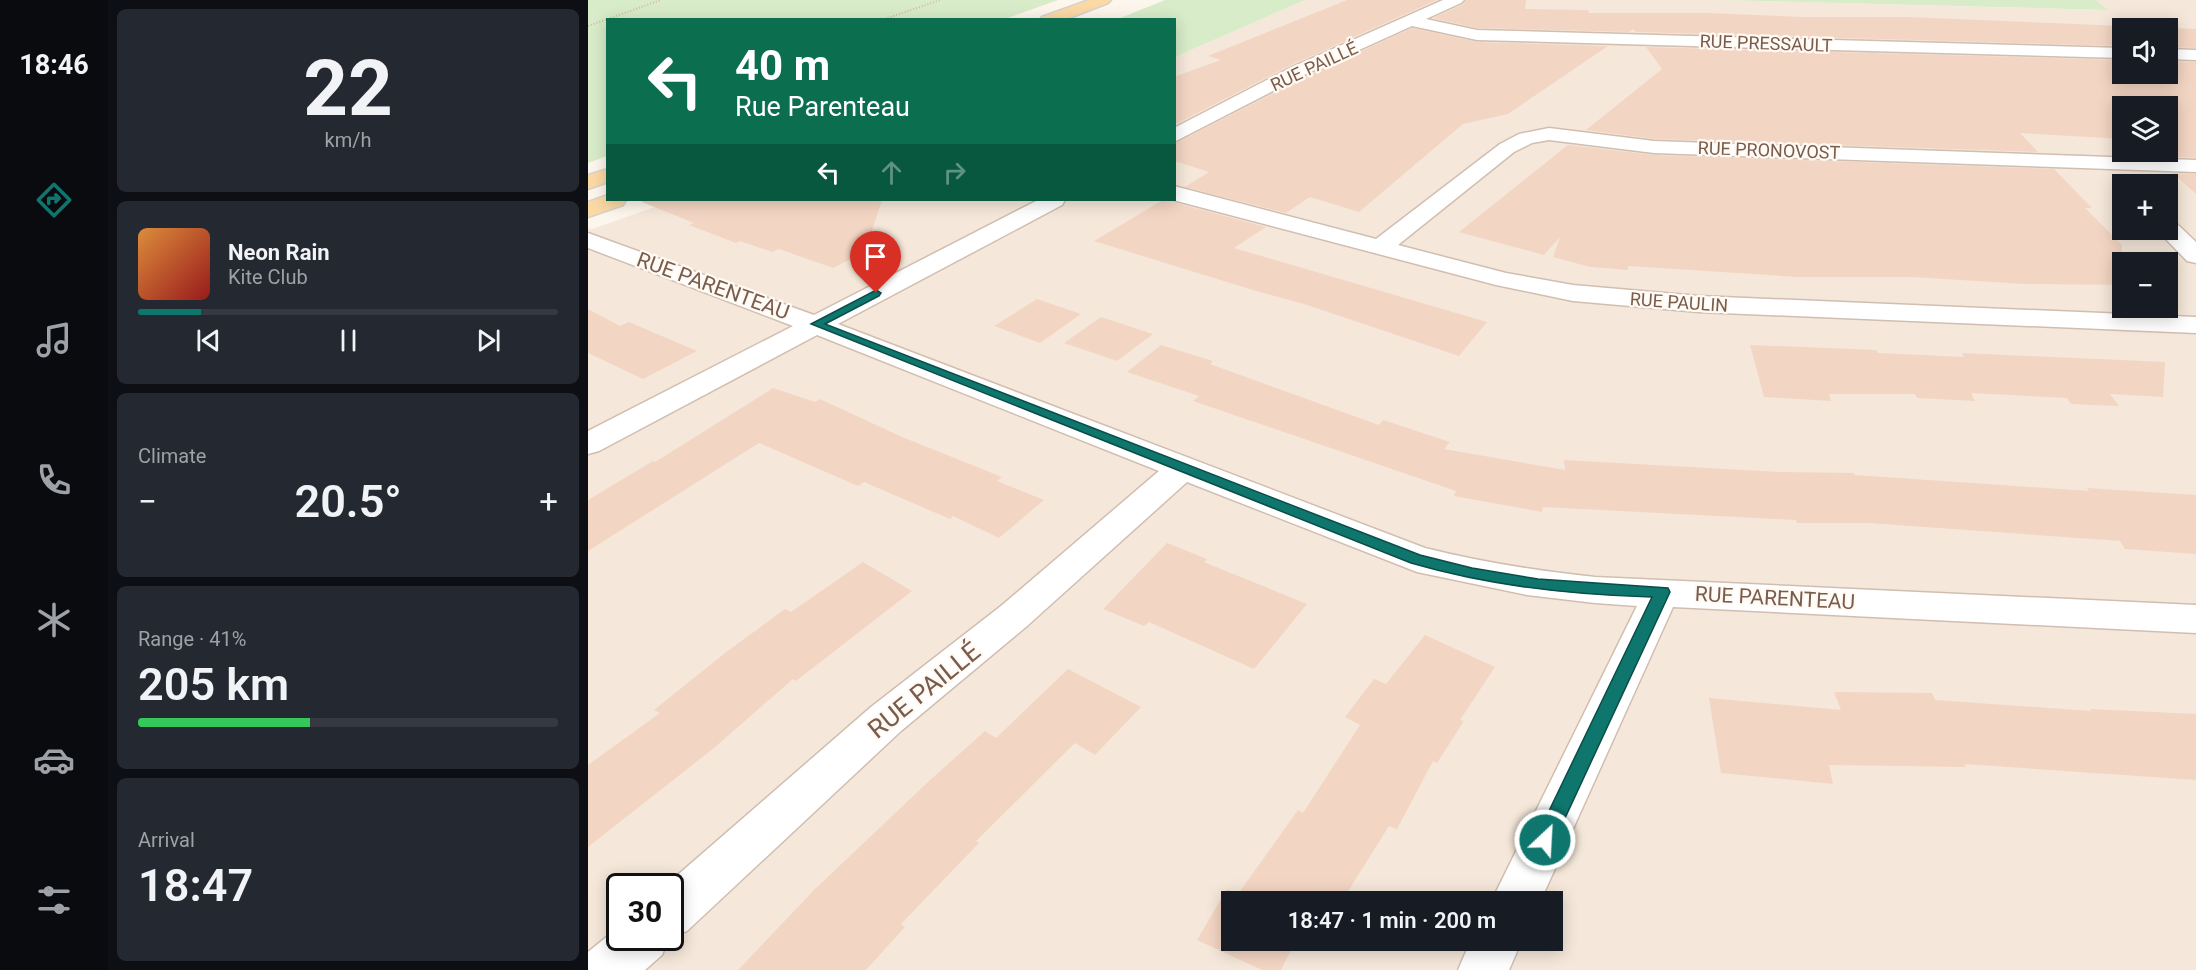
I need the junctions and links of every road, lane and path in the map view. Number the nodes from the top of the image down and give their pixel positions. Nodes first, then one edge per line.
1 (661, 0) edge
2 (940, 0) edge
3 (1105, 0) edge
4 (1456, 0) edge
5 (610, 18) edge
6 (888, 18) edge
7 (1054, 18) edge
8 (1066, 18) edge
9 (606, 20) edge
10 (1411, 21) junction
11 (588, 26) edge
12 (2112, 53) edge
13 (2178, 54) edge
14 (2196, 55) edge
15 (1176, 135) edge
16 (2101, 162) junction
17 (2196, 166) edge
18 (2113, 174) edge
19 (606, 176) edge
20 (588, 182) edge
21 (1176, 194) edge
22 (612, 201) edge
23 (1052, 201) edge
24 (588, 210) edge
25 (2178, 238) edge
26 (588, 240) edge
27 (1379, 248) junction
28 (2196, 256) edge
29 (816, 324) junction
30 (2196, 325) edge
31 (588, 444) edge
32 (1181, 469) junction
33 (1662, 592) junction
34 (2196, 619) edge
35 (1520, 891) edge
36 (684, 901) edge
37 (629, 951) edge
38 (1492, 951) edge
39 (606, 970) edge
40 (1483, 970) edge

1 - 5 path
2 - 6 path
3 - 7 main road
3 - 8 main road
4 - 10 street, RUE PAILLÉ
9 - 11 path
10 - 12 street, RUE PRESSAULT
10 - 15 street, RUE PAILLÉ
13 - 14 street
16 - 17 street, RUE PRONOVOST
16 - 18 street
16 - 27 street, RUE PRONOVOST
19 - 20 main road
21 - 27 street, RUE PAULIN
22 - 24 main road
23 - 29 street
25 - 28 street
26 - 29 street, RUE PARENTEAU
27 - 30 street, RUE PAULIN
29 - 31 street
29 - 32 street, RUE PARENTEAU
32 - 33 street, RUE PARENTEAU
32 - 36 street, RUE PAILLÉ
33 - 34 street, RUE PARENTEAU
33 - 35 street
37 - 39 street
38 - 40 street

